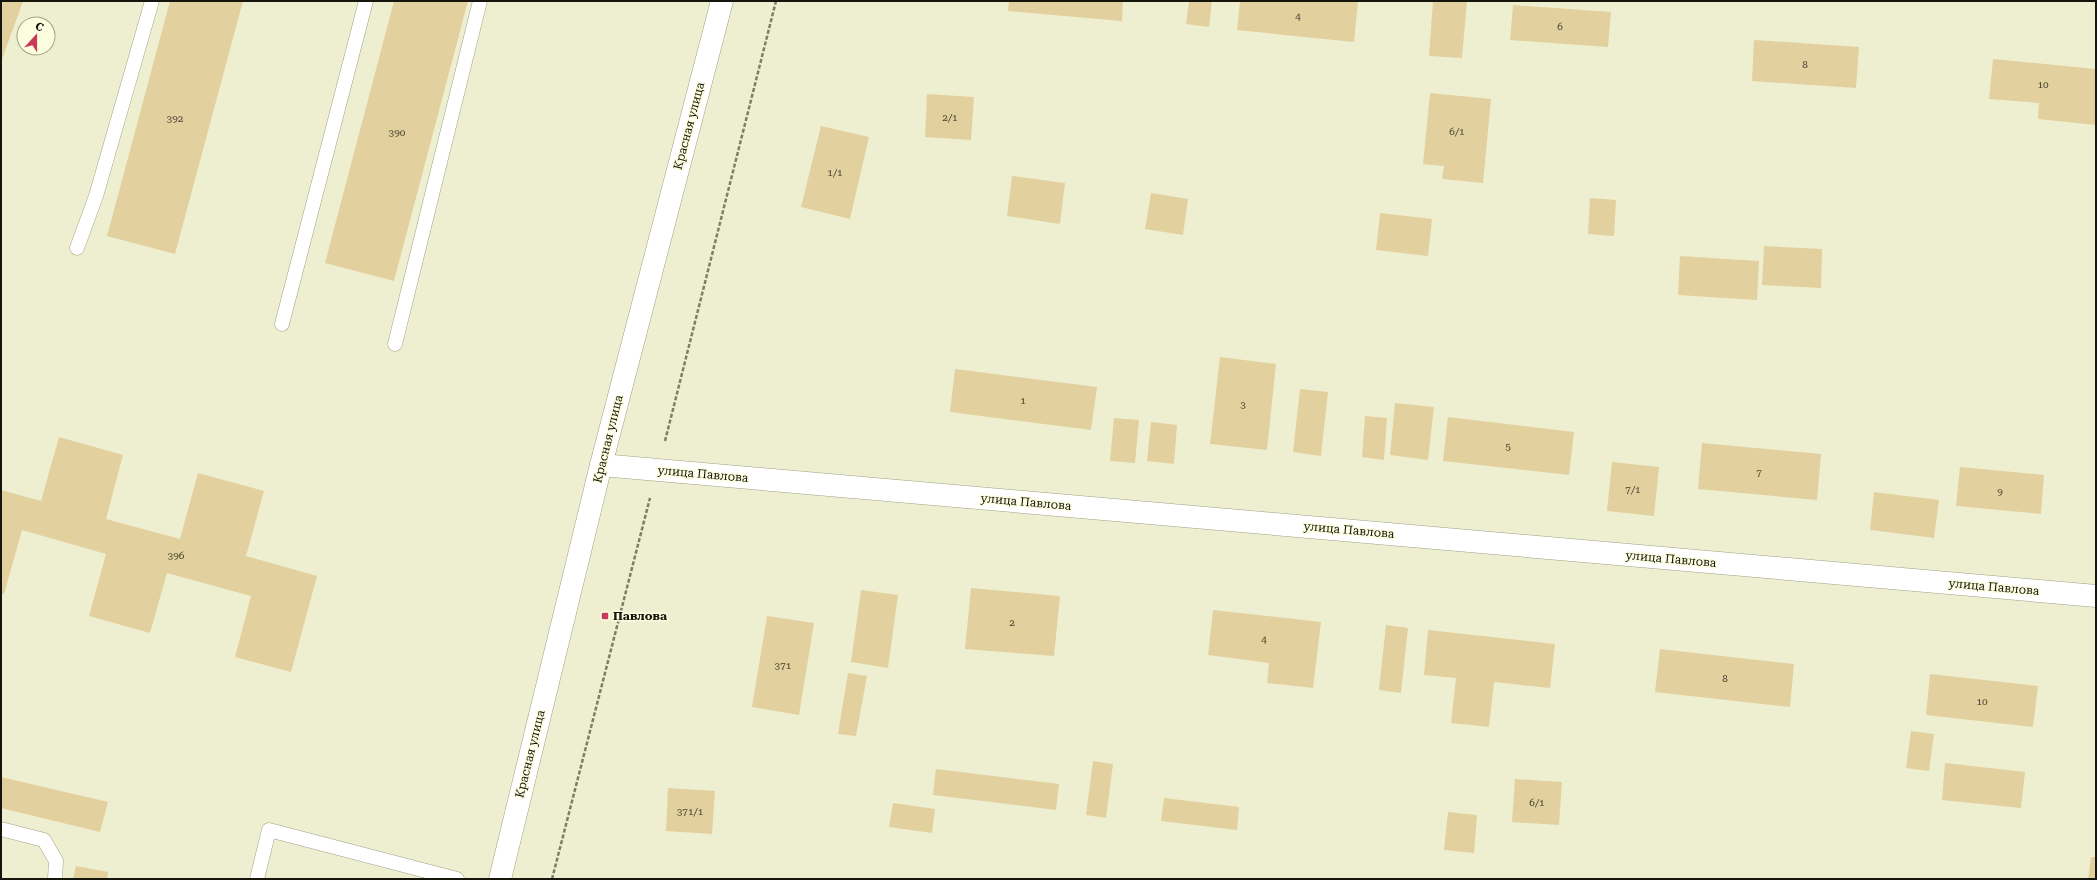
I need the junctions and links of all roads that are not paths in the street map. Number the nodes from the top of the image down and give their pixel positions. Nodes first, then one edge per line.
1 (152, 1) edge
2 (366, 1) edge
3 (480, 1) edge
4 (722, 1) edge
5 (77, 248) dead end
6 (282, 324) dead end
7 (395, 344) dead end
8 (601, 465) junction
9 (2096, 596) edge
10 (1, 829) edge
11 (55, 879) edge
12 (257, 879) edge
13 (457, 879) edge
14 (500, 879) edge

1 - 5 lane
2 - 6 lane
3 - 7 lane
4 - 8 street, Красная улица
8 - 9 street, улица Павлова
8 - 14 street, Красная улица
10 - 11 lane
12 - 13 lane

